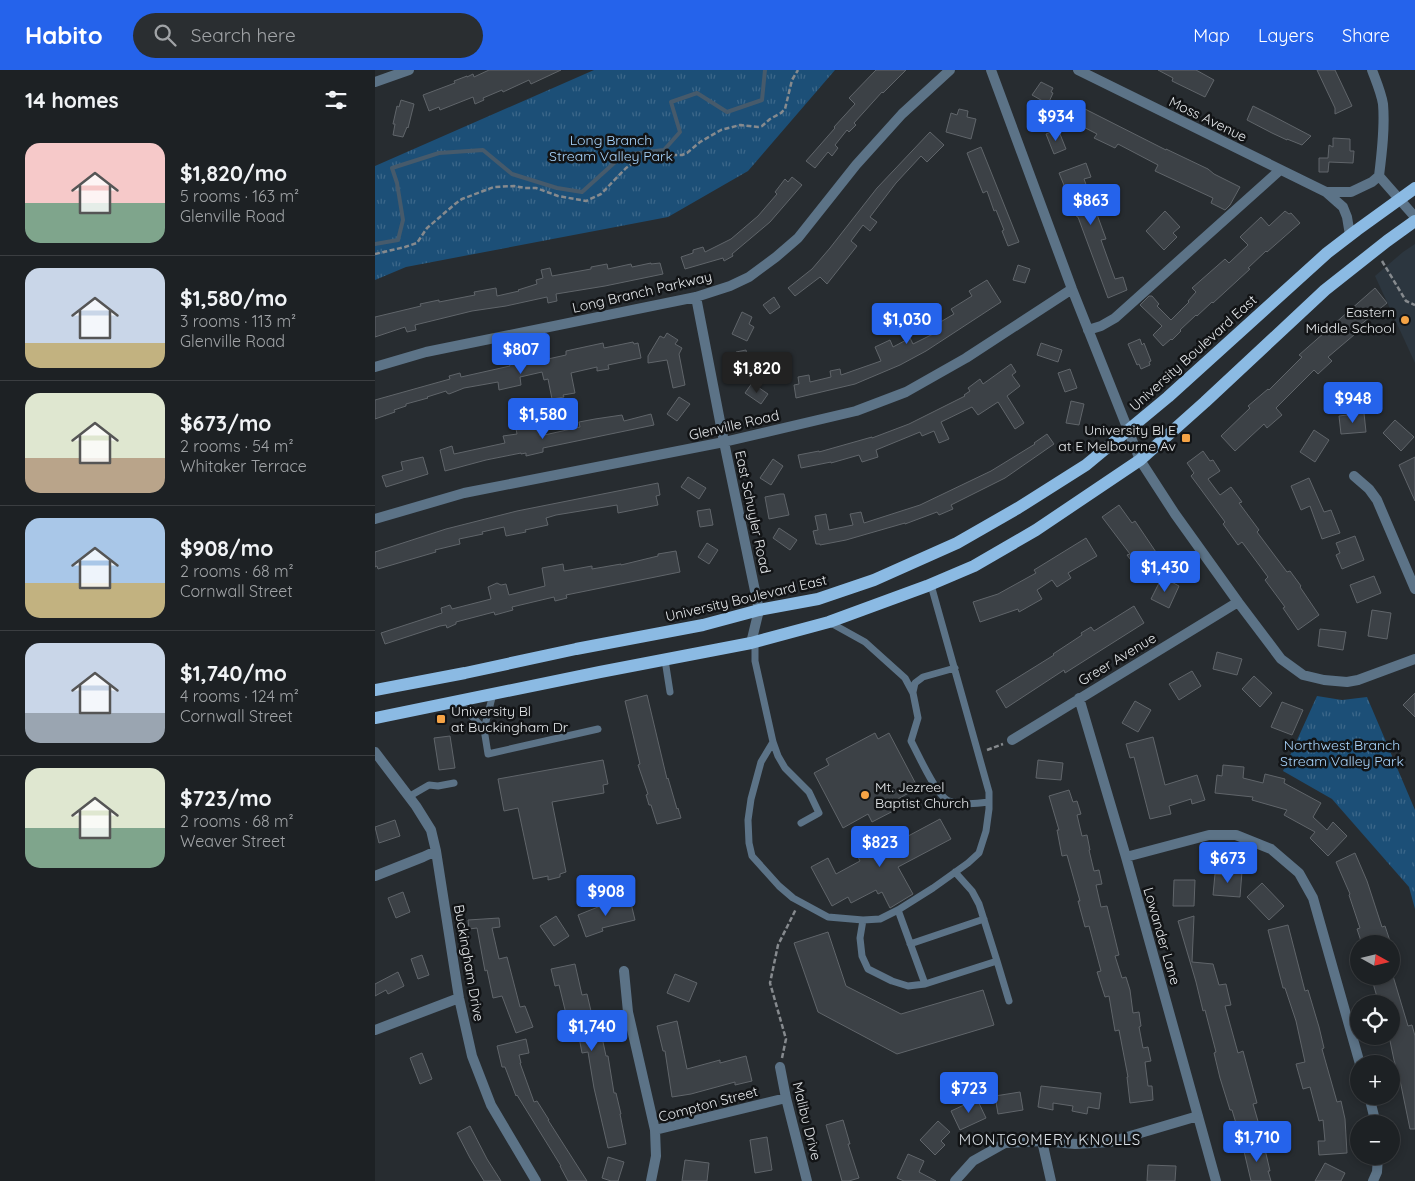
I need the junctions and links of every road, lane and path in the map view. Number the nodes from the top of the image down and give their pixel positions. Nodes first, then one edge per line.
1 (409, 70) edge
2 (798, 70) edge
3 (950, 70) edge
4 (991, 70) edge
5 (1078, 70) edge
6 (1372, 70) edge
7 (375, 82) edge
8 (1280, 170) junction
9 (1379, 176) junction
10 (1415, 188) edge
11 (1325, 192) junction
12 (1400, 198) junction
13 (1415, 217) edge
14 (1415, 221) edge
15 (1350, 234) junction
16 (375, 254) edge
17 (1382, 261) dead end
18 (1072, 289) junction
19 (696, 297) junction
20 (1415, 304) edge
21 (1088, 330) junction
22 (375, 367) edge
23 (1128, 431) junction
24 (724, 442) junction
25 (1140, 460) junction
26 (1354, 476) dead end
27 (375, 519) edge
28 (931, 584) junction
29 (1415, 589) edge
30 (1237, 602) junction
31 (759, 610) junction
32 (829, 622) junction
33 (753, 642) junction
34 (1415, 659) edge
35 (665, 660) junction
36 (955, 668) junction
37 (375, 690) edge
38 (670, 692) dead end
39 (913, 693) junction
40 (493, 694) junction
41 (1079, 698) junction
42 (458, 702) junction
43 (375, 718) edge
44 (484, 729) junction
45 (598, 729) dead end
46 (1012, 740) dead end
47 (773, 742) junction
48 (375, 752) edge
49 (454, 783) dead end
50 (410, 796) junction
51 (989, 802) junction
52 (801, 823) dead end
53 (436, 851) junction
54 (1126, 857) junction
55 (955, 872) junction
56 (375, 876) edge
57 (800, 902) junction
58 (898, 910) junction
59 (984, 919) junction
60 (863, 920) junction
61 (910, 944) junction
62 (997, 961) junction
63 (624, 971) dead end
64 (925, 984) junction
65 (459, 998) junction
66 (1009, 1001) dead end
67 (375, 1030) edge
68 (1357, 1055) edge
69 (780, 1067) joint
70 (786, 1098) junction
71 (1198, 1116) junction
72 (655, 1130) junction
73 (1042, 1141) junction
74 (1377, 1165) edge
75 (536, 1181) edge
76 (651, 1181) edge
77 (807, 1181) edge
78 (955, 1181) edge
79 (1051, 1181) edge
80 (1217, 1181) edge
81 (1373, 1181) edge

1 - 7 street
2 - 16 path
3 - 19 street, Long Branch Parkway
4 - 18 street
5 - 8 street, Moss Avenue
6 - 9 street
8 - 11 street, Moss Avenue
8 - 21 street
9 - 11 street, Moss Avenue
9 - 12 street
10 - 12 main road, University Boulevard East
11 - 15 street, Moss Avenue
12 - 13 street
12 - 15 main road, University Boulevard East
14 - 25 main road
15 - 23 main road, University Boulevard East
17 - 20 path
18 - 21 street
18 - 24 street, Glenville Road
19 - 22 street, Long Branch Parkway
19 - 24 street, East Schuyler Road
21 - 23 street
23 - 25 street
23 - 31 main road, University Boulevard East
24 - 27 street, Glenville Road
24 - 31 street, East Schuyler Road
25 - 28 main road
25 - 30 street
26 - 29 street
28 - 32 main road
28 - 36 lane
30 - 34 street
30 - 41 street, Greer Avenue
31 - 33 street, East Schuyler Road
31 - 37 main road, University Boulevard East
32 - 33 main road
32 - 39 lane
33 - 35 main road
33 - 47 lane
35 - 38 lane
35 - 40 main road
36 - 39 lane
36 - 51 lane
39 - 51 lane
40 - 42 main road
40 - 44 lane
41 - 46 street, Greer Avenue
41 - 54 street, Lowander Lane
42 - 43 main road
42 - 44 lane
44 - 45 lane
47 - 52 lane
47 - 57 lane
48 - 50 street, Buckingham Drive
49 - 50 lane
50 - 53 street, Buckingham Drive
51 - 55 lane
53 - 56 street
53 - 65 street, Buckingham Drive
54 - 68 street
54 - 71 street, Lowander Lane
55 - 58 lane
55 - 59 lane
57 - 60 lane
57 - 69 path
58 - 60 lane
58 - 61 lane
59 - 61 lane
59 - 62 lane
60 - 64 lane
61 - 64 lane
62 - 64 lane
62 - 66 lane
63 - 72 street
65 - 67 street
65 - 75 street, Buckingham Drive
69 - 70 street, Malibu Drive
70 - 72 street, Compton Street
70 - 77 street, Malibu Drive
71 - 73 street
71 - 80 street, Lowander Lane
72 - 76 street, Compton Street
73 - 78 street
73 - 79 street
74 - 81 street

